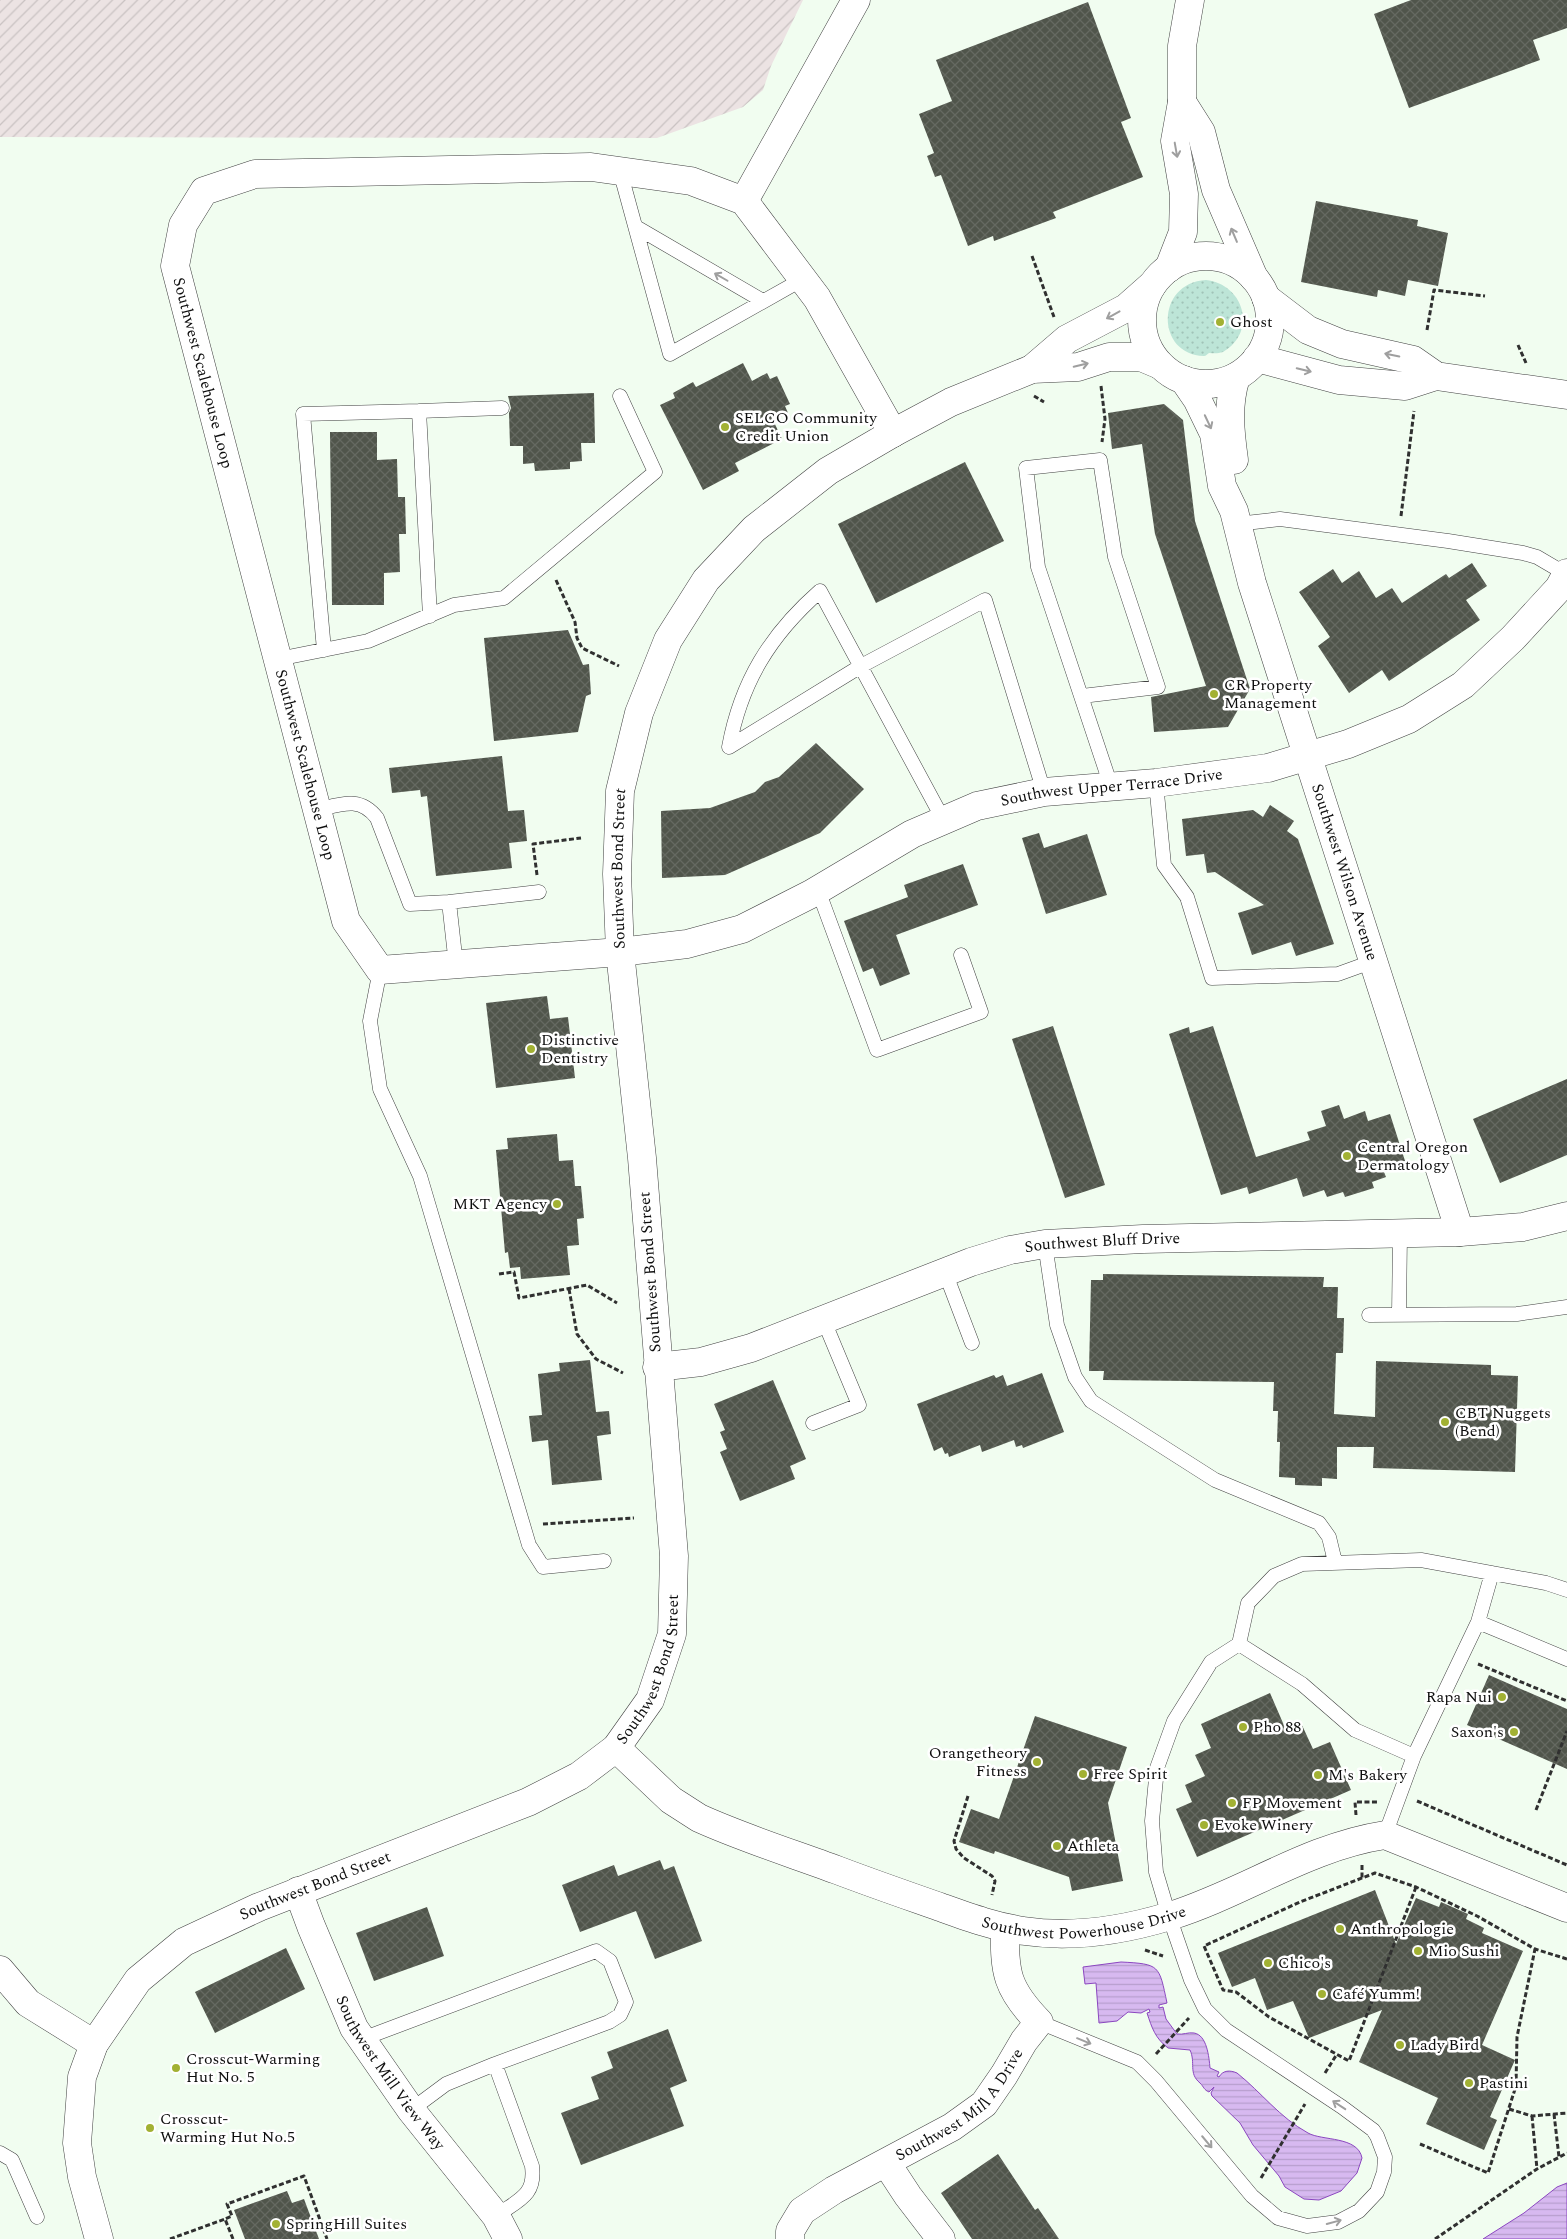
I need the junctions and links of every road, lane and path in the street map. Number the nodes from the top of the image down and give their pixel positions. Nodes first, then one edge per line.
1 (856, 0) edge
2 (1190, 0) edge
3 (1182, 102) junction
4 (620, 171) junction
5 (744, 201) junction
6 (636, 228) junction
7 (1032, 256) dead end
8 (1160, 276) junction
9 (803, 279) junction
10 (1260, 288) junction
11 (1485, 296) dead end
12 (763, 301) junction
13 (1056, 322) dead end
14 (1427, 330) dead end
15 (1257, 358) junction
16 (1160, 365) junction
17 (1032, 370) junction
18 (1436, 376) junction
19 (1236, 377) junction
20 (1184, 380) junction
21 (1101, 381) dead end
22 (1567, 395) edge
23 (620, 396) dead end
24 (502, 408) dead end
25 (419, 411) junction
26 (1414, 412) dead end
27 (1105, 419) dead end
28 (893, 434) junction
29 (1236, 518) junction
30 (1399, 535) junction
31 (548, 562) junction
32 (1567, 573) edge
33 (430, 616) junction
34 (324, 650) junction
35 (278, 659) junction
36 (619, 666) dead end
37 (861, 666) junction
38 (1082, 696) junction
39 (1307, 757) junction
40 (1156, 783) junction
41 (1110, 786) junction
42 (1044, 792) junction
43 (318, 810) junction
44 (944, 821) junction
45 (581, 838) dead end
46 (818, 890) junction
47 (539, 892) joint
48 (449, 902) junction
49 (620, 952) junction
50 (961, 955) dead end
51 (1374, 961) junction
52 (456, 965) junction
53 (380, 970) junction
54 (1567, 1216) edge
55 (1460, 1232) junction
56 (1400, 1234) junction
57 (1045, 1244) junction
58 (945, 1272) junction
59 (499, 1274) dead end
60 (569, 1289) junction
61 (617, 1303) dead end
62 (1567, 1307) edge
63 (1370, 1315) dead end
64 (1399, 1315) junction
65 (824, 1321) junction
66 (972, 1343) dead end
67 (657, 1367) junction
68 (623, 1373) dead end
69 (813, 1423) dead end
70 (634, 1518) dead end
71 (522, 1526) junction
72 (604, 1561) dead end
73 (1335, 1562) junction
74 (1492, 1573) junction
75 (1567, 1590) edge
76 (1478, 1622) junction
77 (1239, 1644) junction
78 (1567, 1659) edge
79 (1474, 1662) dead end
80 (1567, 1701) edge
81 (1567, 1731) edge
82 (616, 1748) junction
83 (1414, 1756) junction
84 (968, 1796) dead end
85 (1417, 1800) dead end
86 (1382, 1801) dead end
87 (1536, 1810) dead end
88 (1357, 1822) dead end
89 (1385, 1835) junction
90 (1567, 1864) edge
91 (1416, 1887) junction
92 (298, 1891) junction
93 (992, 1896) dead end
94 (1567, 1908) edge
95 (1169, 1916) junction
96 (1004, 1928) junction
97 (1535, 1949) junction
98 (1567, 1959) edge
99 (0, 1970) edge
100 (1193, 2014) dead end
101 (1039, 2022) junction
102 (362, 2039) junction
103 (94, 2044) junction
104 (1161, 2048) dead end
105 (1337, 2054) junction
106 (495, 2064) junction
107 (1322, 2078) dead end
108 (1307, 2101) dead end
109 (1509, 2109) junction
110 (411, 2110) junction
111 (1567, 2113) edge
112 (1554, 2114) junction
113 (1532, 2116) junction
114 (1420, 2144) dead end
115 (0, 2153) edge
116 (1567, 2153) edge
117 (1559, 2157) junction
118 (887, 2164) junction
119 (1537, 2169) junction
120 (1265, 2173) dead end
121 (37, 2217) dead end
122 (225, 2219) junction
123 (502, 2227) edge
124 (99, 2239) edge
125 (170, 2239) edge
126 (232, 2239) edge
127 (327, 2239) edge
128 (790, 2239) edge
129 (941, 2239) edge
130 (1435, 2239) edge

1 - 5 street
2 - 3 street
3 -> 8 street
10 -> 3 street
4 - 5 street, Southwest Scalehouse Loop
4 - 6 lane
4 - 35 street, Southwest Scalehouse Loop
5 - 9 street
12 -> 6 lane
6 - 12 lane
7 - 13 path
8 - 10 street
8 - 16 street
8 -> 17 street, Southwest Bond Street
9 - 12 lane
9 - 28 street
10 - 15 street
18 -> 10 street
11 - 14 path
15 -> 18 street
15 - 19 street
17 -> 16 street, Southwest Bond Street
16 - 20 street
17 - 28 street, Southwest Bond Street
18 - 22 street
19 - 20 street
19 - 29 street, Southwest Wilson Avenue
20 -> 29 street, Southwest Wilson Avenue
21 - 27 path
23 - 31 lane
24 - 25 lane
25 - 33 lane
25 - 34 lane
26 - 30 path
28 - 49 street, Southwest Bond Street
29 - 30 lane
29 - 39 street, Southwest Wilson Avenue
30 - 32 lane
31 - 33 lane
31 - 36 path
32 - 39 street, Southwest Upper Terrace Drive
33 - 34 lane
34 - 35 lane
35 - 43 street, Southwest Scalehouse Loop
37 - 37 lane
37 - 42 lane
37 - 44 lane
38 - 38 lane
38 - 41 lane
39 - 40 street, Southwest Upper Terrace Drive
39 - 51 street, Southwest Wilson Avenue
40 - 41 street, Southwest Upper Terrace Drive
40 - 51 lane
41 - 42 street, Southwest Upper Terrace Drive
42 - 44 street, Southwest Upper Terrace Drive
43 - 48 lane
43 - 53 street, Southwest Scalehouse Loop
44 - 46 street, Southwest Upper Terrace Drive
45 - 47 path
46 - 49 street, Southwest Upper Terrace Drive
46 - 50 lane
47 - 48 lane
48 - 52 lane
49 - 52 street
49 - 67 street, Southwest Bond Street
51 - 55 street, Southwest Wilson Avenue
52 - 53 street
53 - 71 lane
54 - 55 street, Southwest Bluff Drive
55 - 56 street, Southwest Bluff Drive
56 - 57 street, Southwest Bluff Drive
56 - 64 lane
57 - 58 street, Southwest Bluff Drive
57 - 73 lane
58 - 65 street, Southwest Bluff Drive
58 - 66 lane
59 - 60 path
60 - 61 path
60 - 68 path
62 - 64 lane
63 - 64 lane
65 - 67 street, Southwest Bluff Drive
65 - 69 lane
67 - 82 street, Southwest Bond Street
70 - 71 path
71 - 72 lane
73 - 74 lane
73 - 77 lane
74 - 75 lane
74 - 76 lane
76 - 78 lane
76 - 83 lane
77 - 83 lane
77 - 95 lane
79 - 80 path
81 - 87 path
82 - 92 street, Southwest Bond Street
82 - 96 street, Southwest Powerhouse Drive
83 - 89 lane
84 - 93 path
85 - 90 path
86 - 88 path
89 - 94 street
89 - 95 street, Southwest Powerhouse Drive
91 - 97 path
91 - 105 path
91 - 105 path
92 - 102 street, Southwest Mill View Way
92 - 103 street, Southwest Bond Street
95 - 96 street, Southwest Powerhouse Drive
101 -> 95 lane
96 - 101 street
97 - 98 path
97 - 109 path
99 - 103 street
100 - 104 path
101 - 118 street, Southwest Mill A Drive
102 - 106 lane
102 - 110 street, Southwest Mill View Way
103 - 124 street, Southwest Bond Street
105 - 107 path
106 - 110 lane
106 - 123 lane
108 - 120 path
109 - 113 path
109 - 114 path
110 - 123 street, Southwest Mill View Way
111 - 112 path
112 - 113 path
112 - 117 path
113 - 119 path
115 - 121 lane
116 - 117 path
117 - 119 path
118 - 128 street, Southwest Mill A Drive
118 - 129 street
119 - 130 path
122 - 125 path
122 - 126 path
122 - 127 path

